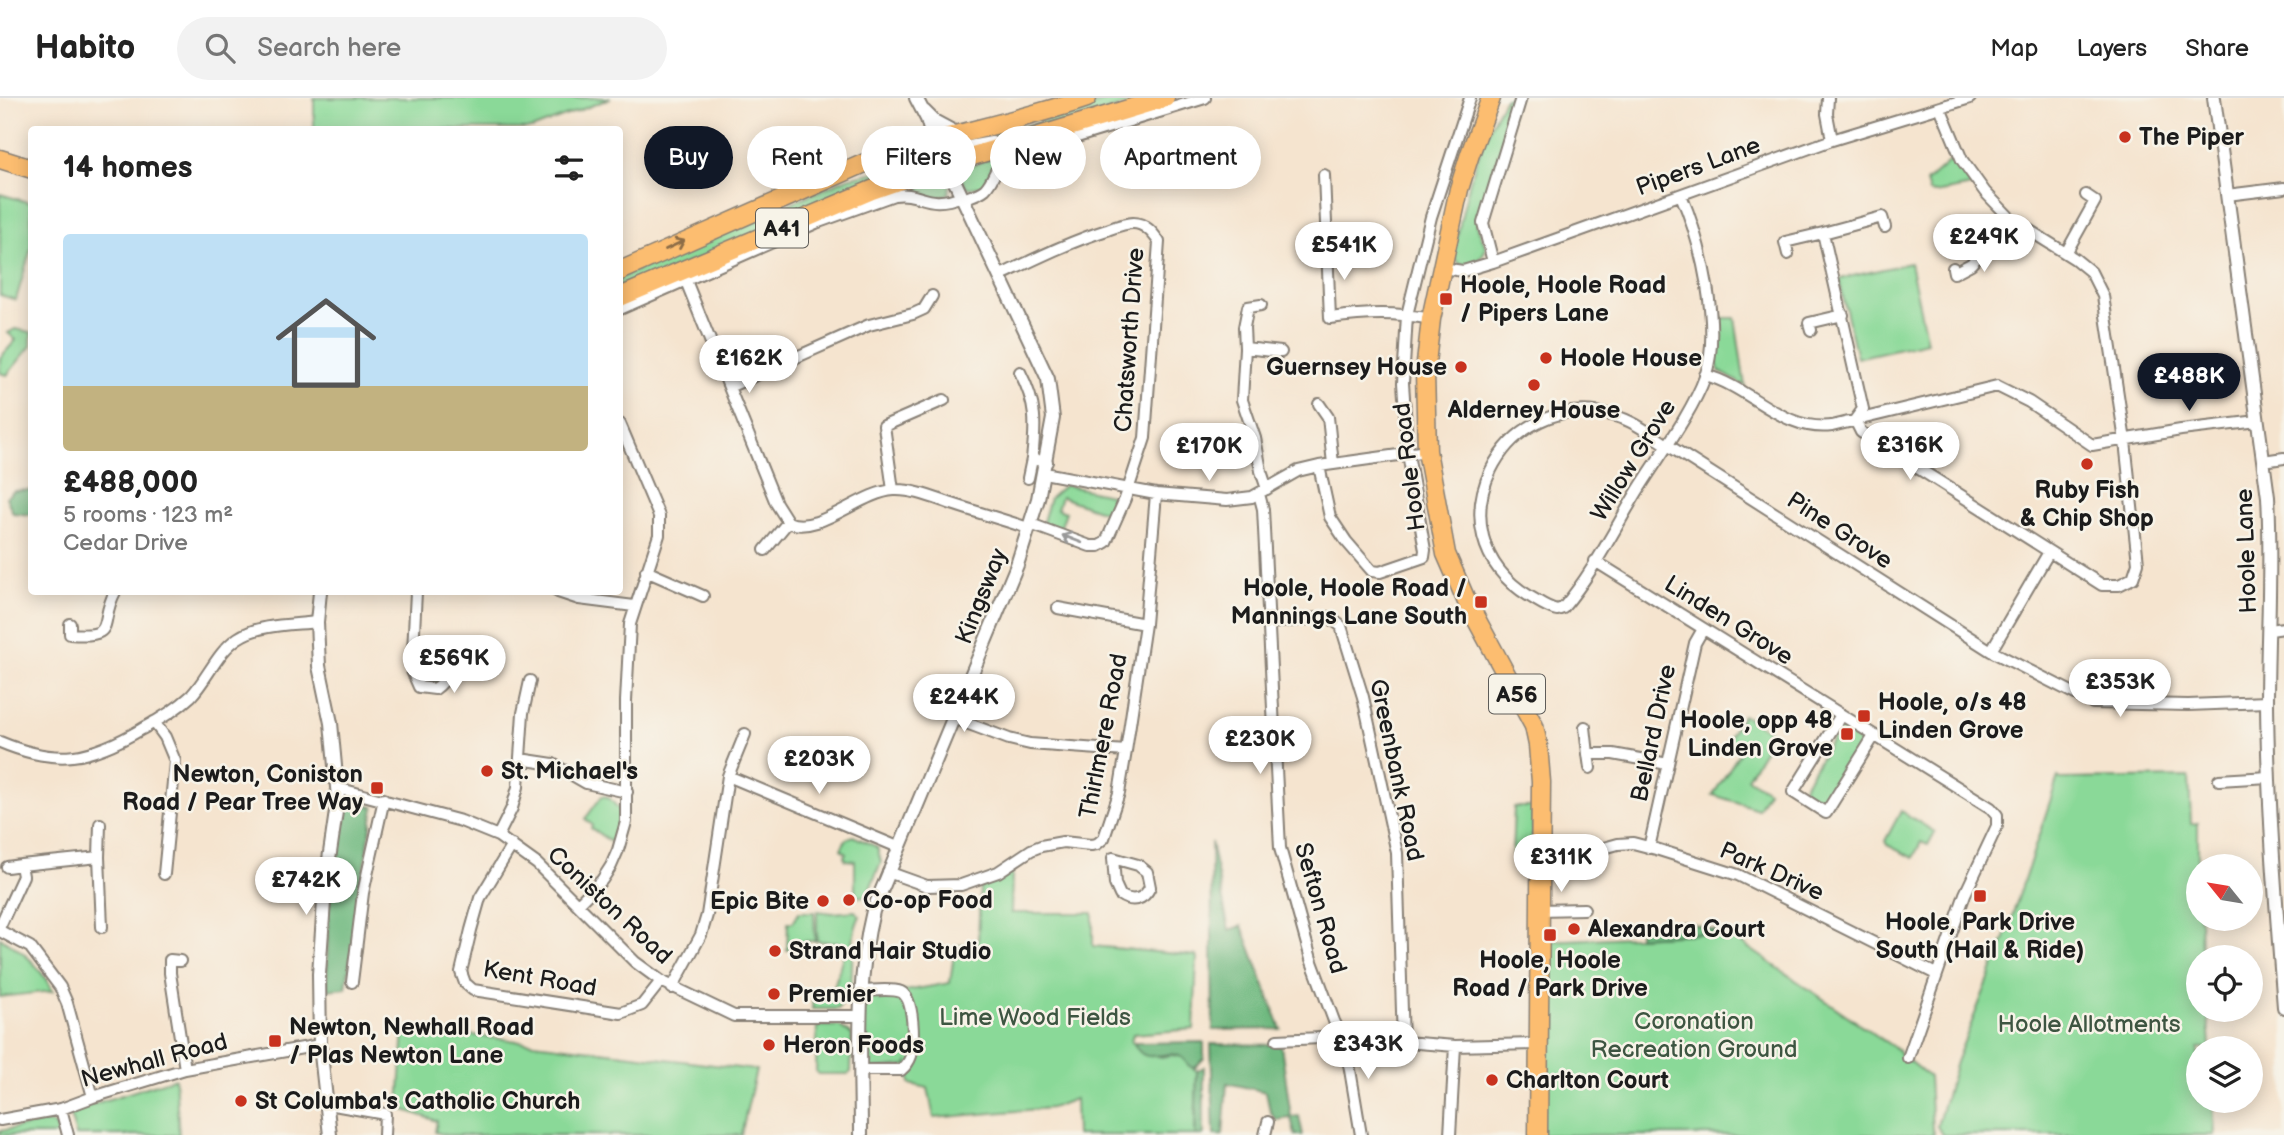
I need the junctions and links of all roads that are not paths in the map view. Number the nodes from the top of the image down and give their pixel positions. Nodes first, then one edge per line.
1 (1087, 98) edge
2 (1166, 98) edge
3 (1205, 98) edge
4 (1521, 98) edge
5 (1828, 98) edge
6 (1970, 98) edge
7 (2214, 98) edge
8 (1485, 99) edge
9 (918, 101) edge
10 (1940, 107) junction
11 (928, 126) edge
12 (943, 126) edge
13 (976, 131) edge
14 (1832, 140) junction
15 (976, 146) edge
16 (0, 159) edge
17 (861, 166) edge
18 (28, 168) edge
19 (1324, 175) dead end
20 (2284, 188) edge
21 (874, 189) edge
22 (958, 189) edge
23 (1681, 195) junction
24 (2086, 195) dead end
25 (2227, 195) junction
26 (962, 197) junction
27 (2011, 219) junction
28 (1885, 227) dead end
29 (1823, 233) junction
30 (2066, 253) junction
31 (1788, 254) dead end
32 (1493, 262) junction
33 (1442, 268) junction
34 (623, 270) edge
35 (999, 276) junction
36 (686, 281) junction
37 (1958, 286) dead end
38 (623, 296) edge
39 (932, 296) dead end
40 (1261, 305) dead end
41 (623, 308) edge
42 (1408, 315) junction
43 (1843, 315) junction
44 (1431, 319) junction
45 (1811, 330) dead end
46 (1245, 348) junction
47 (1281, 352) dead end
48 (1705, 375) junction
49 (1025, 377) dead end
50 (729, 387) junction
51 (944, 400) dead end
52 (1319, 404) dead end
53 (1855, 420) junction
54 (2258, 421) junction
55 (623, 431) edge
56 (2125, 441) junction
57 (1666, 444) junction
58 (1427, 451) junction
59 (1408, 454) junction
60 (2284, 458) edge
61 (1032, 459) junction
62 (2263, 461) junction
63 (1333, 464) junction
64 (1320, 466) junction
65 (1045, 467) junction
66 (1028, 478) dead end
67 (893, 490) junction
68 (1128, 490) junction
69 (1263, 491) junction
70 (1156, 494) junction
71 (788, 522) junction
72 (1031, 526) junction
73 (765, 550) dead end
74 (2049, 552) junction
75 (1595, 561) junction
76 (646, 571) junction
77 (113, 595) edge
78 (320, 595) edge
79 (416, 595) edge
80 (567, 595) edge
81 (703, 596) dead end
82 (634, 606) junction
83 (1058, 608) dead end
84 (1558, 610) joint
85 (317, 622) junction
86 (1269, 623) junction
87 (69, 624) dead end
88 (1144, 624) junction
89 (2284, 628) edge
90 (1703, 629) junction
91 (2270, 630) junction
92 (415, 643) junction
93 (1991, 651) junction
94 (530, 681) dead end
95 (2267, 702) junction
96 (1841, 715) junction
97 (953, 718) junction
98 (154, 722) junction
99 (1585, 727) dead end
100 (745, 734) dead end
101 (1874, 736) junction
102 (0, 741) edge
103 (1126, 751) junction
104 (1588, 754) junction
105 (520, 759) junction
106 (1668, 764) junction
107 (1590, 768) dead end
108 (728, 776) junction
109 (2269, 777) junction
110 (2218, 780) dead end
111 (337, 788) junction
112 (627, 792) junction
113 (384, 799) junction
114 (100, 824) dead end
115 (498, 836) junction
116 (1097, 844) junction
117 (512, 845) junction
118 (898, 847) junction
119 (1649, 848) junction
120 (99, 857) junction
121 (1113, 858) dead end
122 (21, 864) junction
123 (1540, 864) junction
124 (7, 867) dead end
125 (888, 872) junction
126 (164, 874) dead end
127 (578, 904) junction
128 (1584, 909) dead end
129 (1539, 910) junction
130 (2281, 918) edge
131 (0, 926) edge
132 (102, 927) dead end
133 (0, 931) edge
134 (180, 961) dead end
135 (1936, 974) junction
136 (661, 981) junction
137 (352, 982) dead end
138 (672, 988) junction
139 (862, 991) junction
140 (2284, 1007) edge
141 (861, 1016) junction
142 (1343, 1037) junction
143 (1277, 1040) dead end
144 (1403, 1043) junction
145 (1538, 1044) junction
146 (320, 1045) junction
147 (1455, 1046) junction
148 (1908, 1058) dead end
149 (185, 1069) junction
150 (861, 1070) junction
151 (93, 1097) junction
152 (328, 1104) junction
153 (61, 1109) junction
154 (0, 1120) edge
155 (1268, 1122) dead end
156 (68, 1135) edge
157 (330, 1135) edge
158 (384, 1135) edge
159 (861, 1135) edge
160 (1265, 1135) edge
161 (1361, 1135) edge
162 (1450, 1135) edge
163 (1538, 1135) edge

1 - 13 highway, A41
2 - 15 highway, A41
3 - 26 street
4 - 32 street
5 - 14 street
6 - 10 street, Pipers Lane
7 - 25 street, Hoole Lane
8 - 33 highway, Hoole Road / A56
8 - 42 street, Hoole Road
9 - 11 street, Kingsway
9 - 12 street
10 - 14 street, Pipers Lane
10 - 27 street
14 - 23 street, Pipers Lane
16 - 18 highway
34 -> 17 highway, A41
19 - 42 street
20 - 25 street
21 - 38 highway, A41
22 - 26 street, Kingsway
23 - 32 street, Pipers Lane
23 - 48 street, Willow Grove
24 - 30 street
25 - 54 street, Hoole Lane
26 - 35 street, Kingsway
26 - 36 street
27 - 30 street
27 - 37 street
28 - 29 street
29 - 31 street
29 - 43 street
30 - 56 street
32 - 33 street, Pipers Lane
33 - 44 highway, Hoole Road / A56
35 - 65 street, Kingsway
35 - 68 street, Chatsworth Drive
36 - 41 street
36 - 50 street
39 - 50 street
40 - 46 street, Sefton Road
42 - 44 street
42 - 59 street, Hoole Road
43 - 45 street
43 - 53 street
44 - 58 highway, Hoole Road / A56
46 - 47 street
46 - 69 street, Sefton Road
48 - 53 street
48 - 57 street, Willow Grove
49 - 61 street
50 - 71 street
51 - 67 street
52 - 63 street
53 - 56 street
53 - 74 street
54 - 56 street
54 - 62 street, Hoole Lane
55 - 76 street
56 - 74 street
57 - 75 street, Willow Grove
57 - 84 street, Pine Grove
57 - 93 street, Pine Grove
58 - 59 street
58 - 123 highway, Hoole Road / A56
59 - 63 street
59 - 64 street, Hoole Road
60 - 62 street
61 - 65 street
61 - 66 street
62 - 91 street, Hoole Lane
63 - 64 street
64 - 69 street
65 - 68 street
65 - 72 street, Kingsway
67 - 71 street
67 - 72 street
68 - 70 street
68 -> 72 street, Chatsworth Drive
69 - 70 street
69 - 86 street, Sefton Road
70 - 88 street, Thirlmere Road
71 - 73 street
72 - 97 street, Kingsway
74 - 93 street
75 - 84 street, Willow Grove
75 - 90 street, Linden Grove
76 - 81 street
76 - 82 street
77 - 87 street
78 - 85 street
79 - 92 street
80 - 82 street
82 - 112 street
83 - 88 street
85 - 98 street
85 - 111 street
86 - 142 street, Sefton Road
86 - 144 street, Greenbank Road
88 - 103 street, Thirlmere Road
89 - 91 street
90 - 96 street, Linden Grove
90 - 106 street, Bellard Drive
91 - 95 street, Hoole Lane
92 - 92 street
93 - 95 street, Pine Grove
94 - 105 street
95 - 109 street, Hoole Lane
96 - 101 street, Linden Grove
96 - 101 street
97 - 103 street
97 - 118 street, Kingsway
98 - 102 street
98 - 126 street
99 - 104 street
100 - 108 street
101 - 135 street, Linden Grove
103 - 116 street, Thirlmere Road
104 - 106 street
104 - 107 street
105 - 112 street
105 - 115 street
106 - 119 street, Bellard Drive
108 - 118 street
108 - 138 street
109 - 110 street
109 - 130 street, Hoole Lane
111 - 113 street, Coniston Road
111 - 146 street
112 - 127 street
113 - 115 street, Coniston Road
113 - 137 street
114 - 120 street
115 - 117 street, Coniston Road
116 - 121 street
116 - 125 street, Thirlmere Road
117 - 127 street, Coniston Road
117 - 136 street, Kent Road
118 - 125 street, Kingsway
119 - 123 street, Park Drive
119 - 135 street, Park Drive
120 - 122 street
120 - 132 street
122 - 124 street
122 - 131 street
123 - 129 highway, Hoole Road / A56
125 - 139 street, Kingsway
127 - 136 street, Coniston Road
128 - 129 street
129 - 145 highway, Hoole Road / A56
130 - 140 street, Hoole Lane
133 - 151 street
134 - 149 street
135 - 148 street
136 - 138 street, Coniston Road
138 - 141 street, Coniston Road
139 - 141 street, Kingsway
139 - 150 street
141 - 150 street, Kingsway
142 - 143 street
142 - 144 street
142 - 161 street, Sefton Road
144 - 147 street
145 - 147 street
145 - 163 highway, Hoole Road / A56
146 - 149 street, Newhall Road
146 - 152 street
147 - 162 street
149 - 151 street, Newhall Road
150 - 159 street, Kingsway
151 - 153 street, Newhall Road
152 - 157 street
152 - 158 street
153 - 154 street, Newhall Road
153 - 156 street
155 - 160 street

